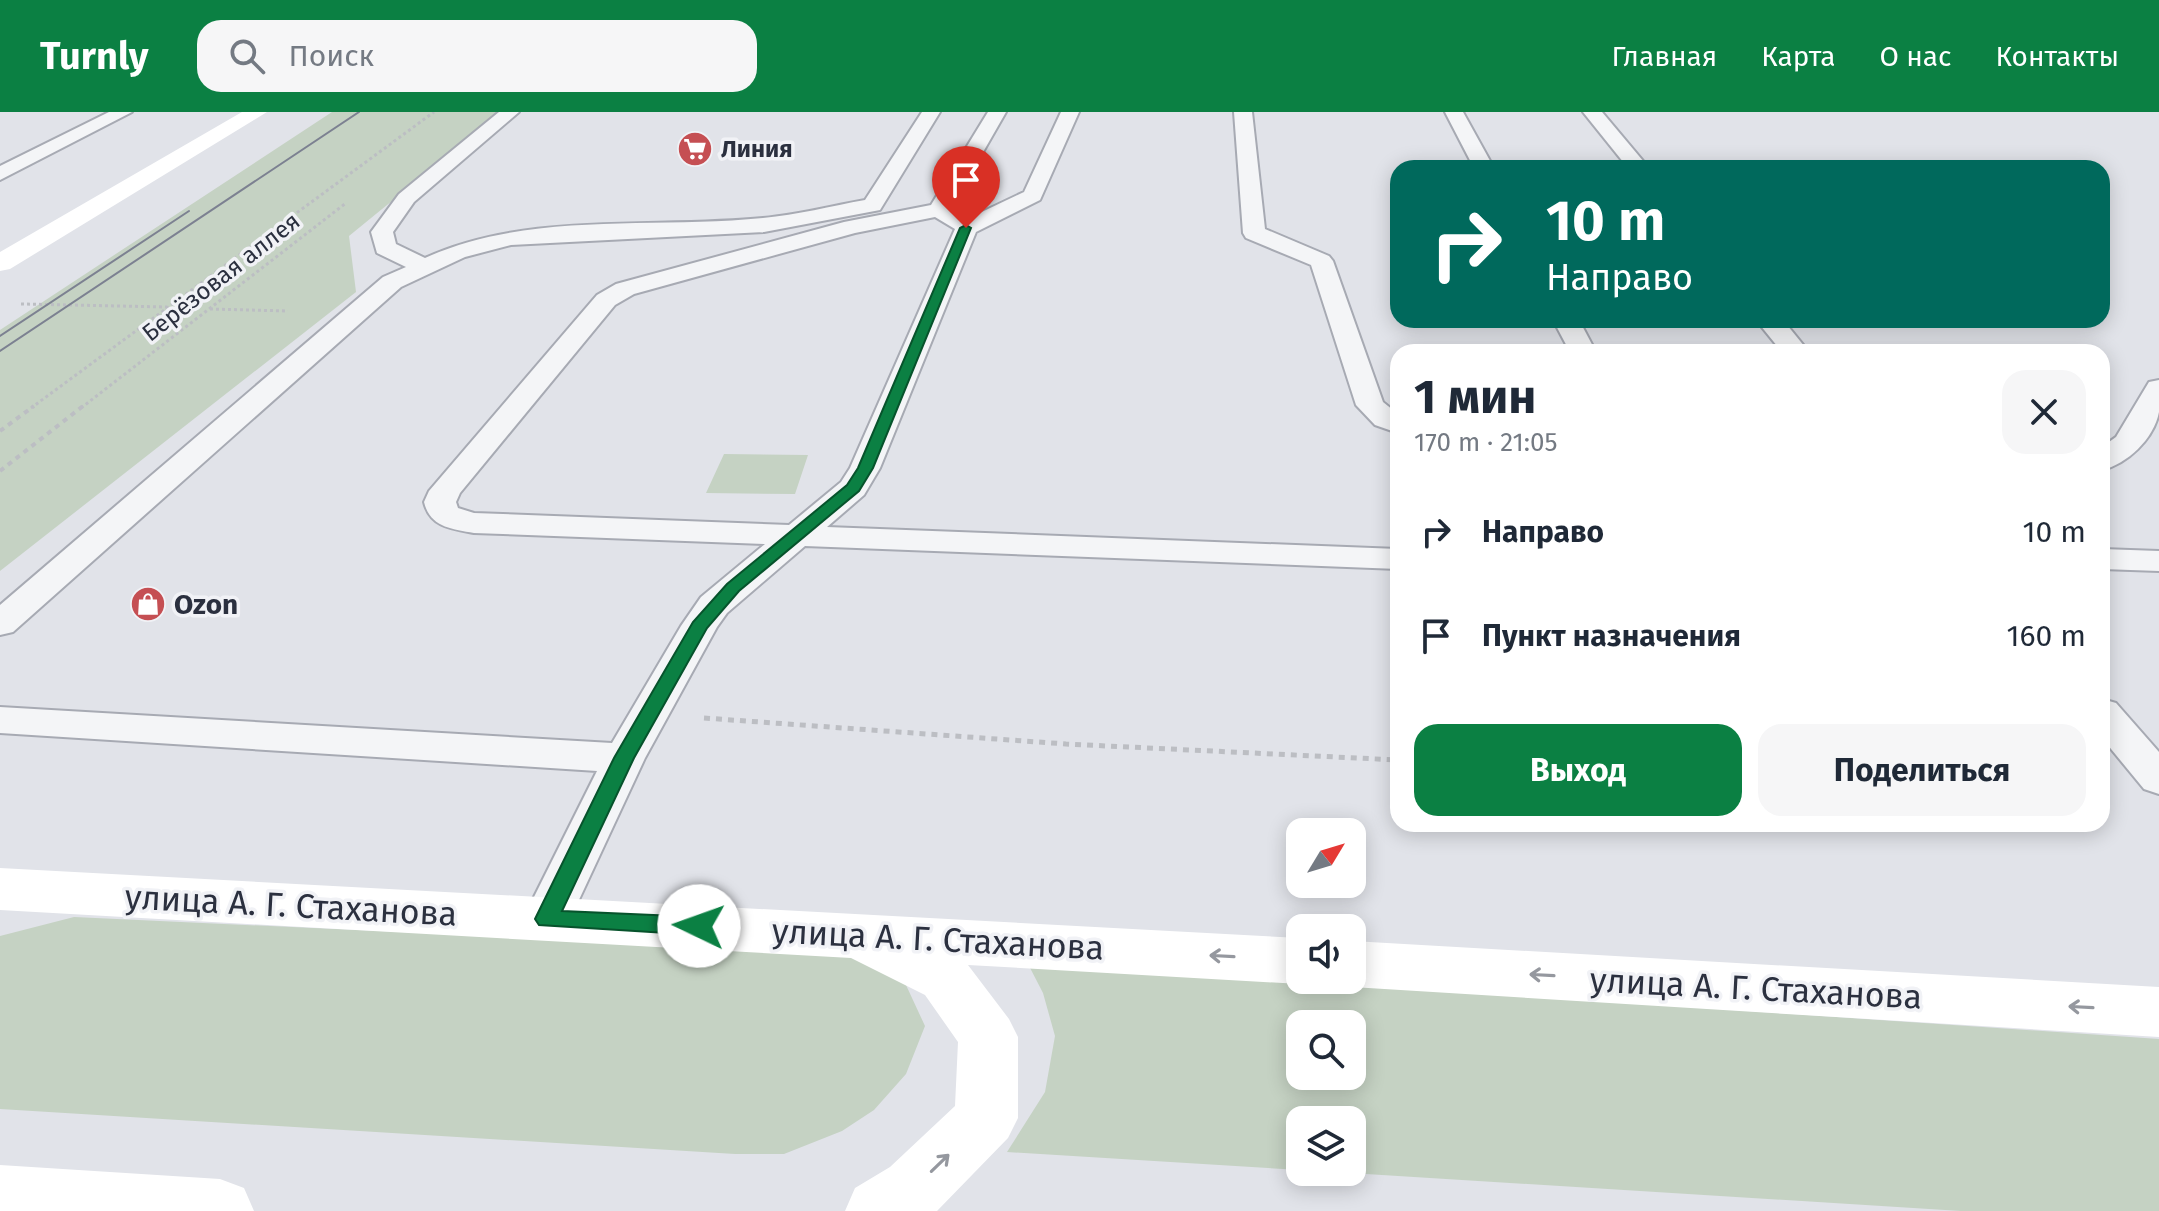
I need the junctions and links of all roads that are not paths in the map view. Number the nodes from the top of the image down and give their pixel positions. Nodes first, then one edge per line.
1 (123, 112) edge
2 (257, 112) edge
3 (510, 112) edge
4 (931, 112) edge
5 (997, 112) edge
6 (1070, 112) edge
7 (1243, 112) edge
8 (1454, 112) edge
9 (1592, 112) edge
10 (1480, 160) edge
11 (1632, 160) edge
12 (0, 174) edge
13 (939, 210) junction
14 (966, 228) junction
15 (0, 263) edge
16 (424, 266) junction
17 (1776, 328) edge
18 (1789, 344) edge
19 (2159, 388) edge
20 (1390, 420) edge
21 (2110, 455) edge
22 (798, 534) junction
23 (1390, 559) edge
24 (2110, 559) edge
25 (2159, 561) edge
26 (0, 624) edge
27 (0, 720) edge
28 (2110, 721) edge
29 (624, 758) junction
30 (2159, 779) edge
31 (0, 889) edge
32 (87, 895) junction
33 (0, 915) edge
34 (547, 919) junction
35 (850, 934) junction
36 (1286, 960) edge
37 (1366, 965) edge
38 (2159, 1012) edge
39 (0, 1197) edge
40 (220, 1211) edge
41 (879, 1211) edge

1 - 12 lane
2 - 15 main road
3 - 16 lane
4 - 16 lane
5 - 13 lane
6 - 14 lane
7 - 20 lane
8 - 10 lane
9 - 11 lane
13 - 14 lane
13 - 22 lane
14 - 22 lane
16 - 26 lane
17 - 18 lane
19 - 21 lane
22 - 23 lane
22 - 29 lane
24 - 25 lane
27 - 29 lane
28 - 30 lane
29 - 34 lane
31 - 32 main road, улица А. Г. Стаханова
32 - 33 main road
32 - 34 main road, улица А. Г. Стаханова
34 - 35 main road, улица А. Г. Стаханова
36 -> 35 main road, улица А. Г. Стаханова
41 -> 35 main road
38 -> 37 main road, улица А. Г. Стаханова
39 - 40 main road

